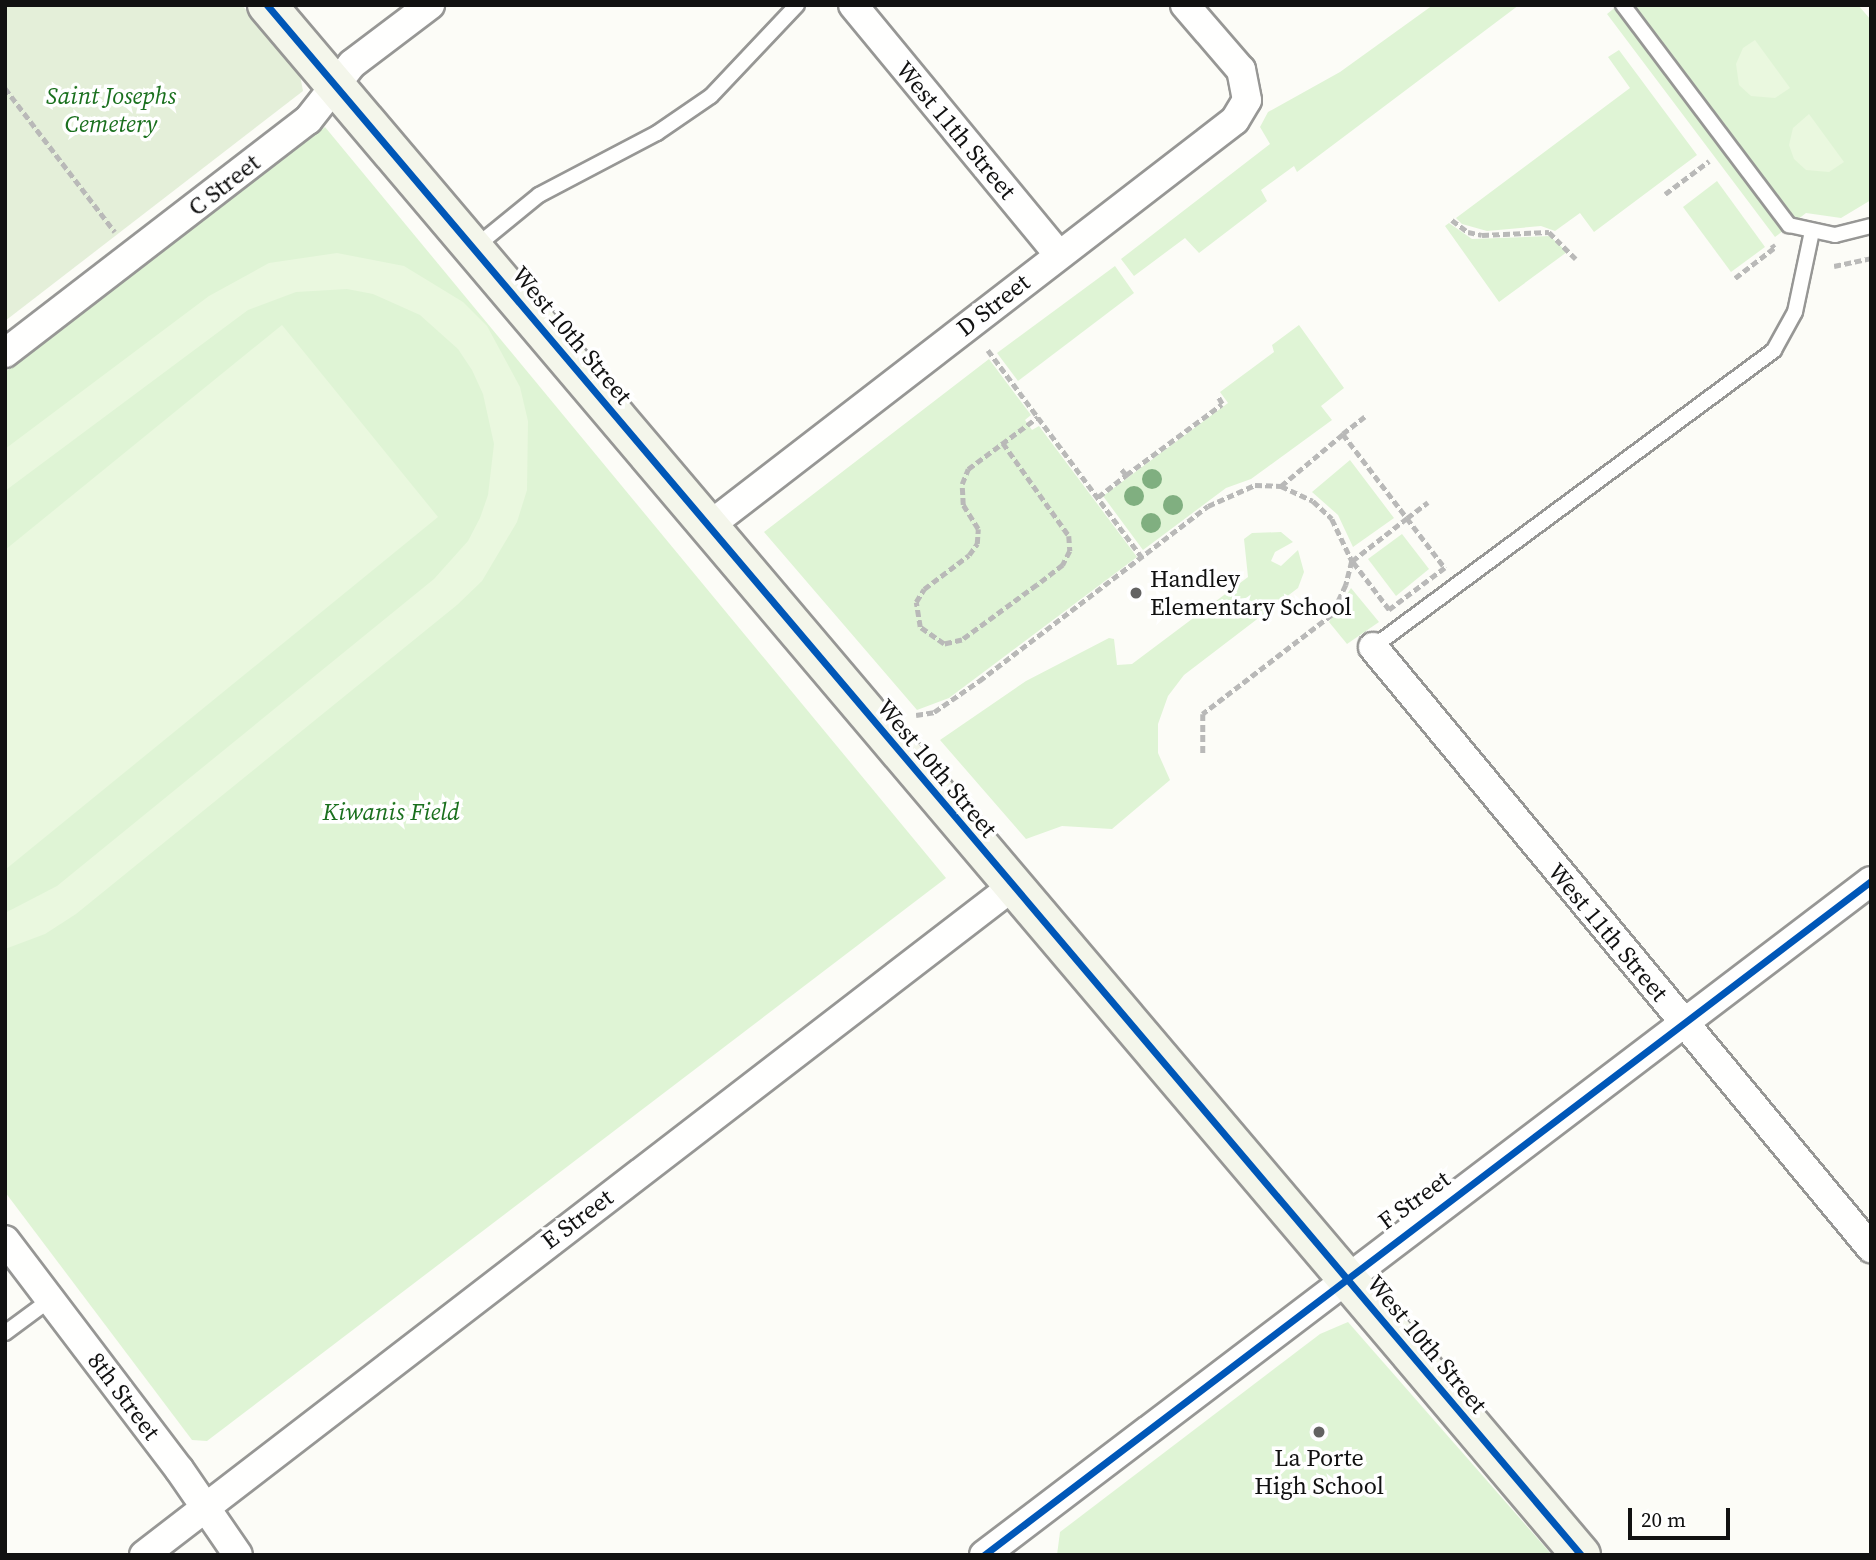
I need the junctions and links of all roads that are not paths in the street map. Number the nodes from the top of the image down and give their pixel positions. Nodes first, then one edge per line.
1 (267, 5) edge
2 (430, 5) edge
3 (797, 5) edge
4 (853, 5) edge
5 (1185, 5) edge
6 (1623, 5) edge
7 (336, 88) junction
8 (1871, 226) edge
9 (1812, 231) junction
10 (473, 248) junction
11 (1058, 254) junction
12 (5, 353) edge
13 (709, 526) junction
14 (1373, 647) joint
15 (1871, 881) edge
16 (1013, 886) junction
17 (1685, 1025) junction
18 (5, 1240) edge
19 (1871, 1248) edge
20 (1344, 1277) junction
21 (51, 1299) junction
22 (5, 1334) edge
23 (206, 1507) junction
24 (144, 1555) edge
25 (238, 1555) edge
26 (984, 1555) edge
27 (1581, 1555) edge

1 - 7 street, West 10th Street
2 - 7 street, C Street
3 - 10 lane
4 - 11 street, West 11th Street
5 - 11 street, D Street
6 - 9 lane
7 - 10 street, West 10th Street
7 - 12 street, C Street
8 - 9 lane
9 - 14 lane
10 - 13 street, West 10th Street
11 - 13 street, D Street
13 - 16 street, West 10th Street
14 - 17 street, West 11th Street
15 - 17 street, F Street
16 - 20 street, West 10th Street
16 - 23 street, E Street
17 - 19 street, West 11th Street
17 - 20 street, F Street
18 - 21 street, 8th Street
20 - 26 street, F Street
20 - 27 street, West 10th Street
21 - 22 lane
21 - 23 street, 8th Street
23 - 24 street, E Street
23 - 25 street, 8th Street

